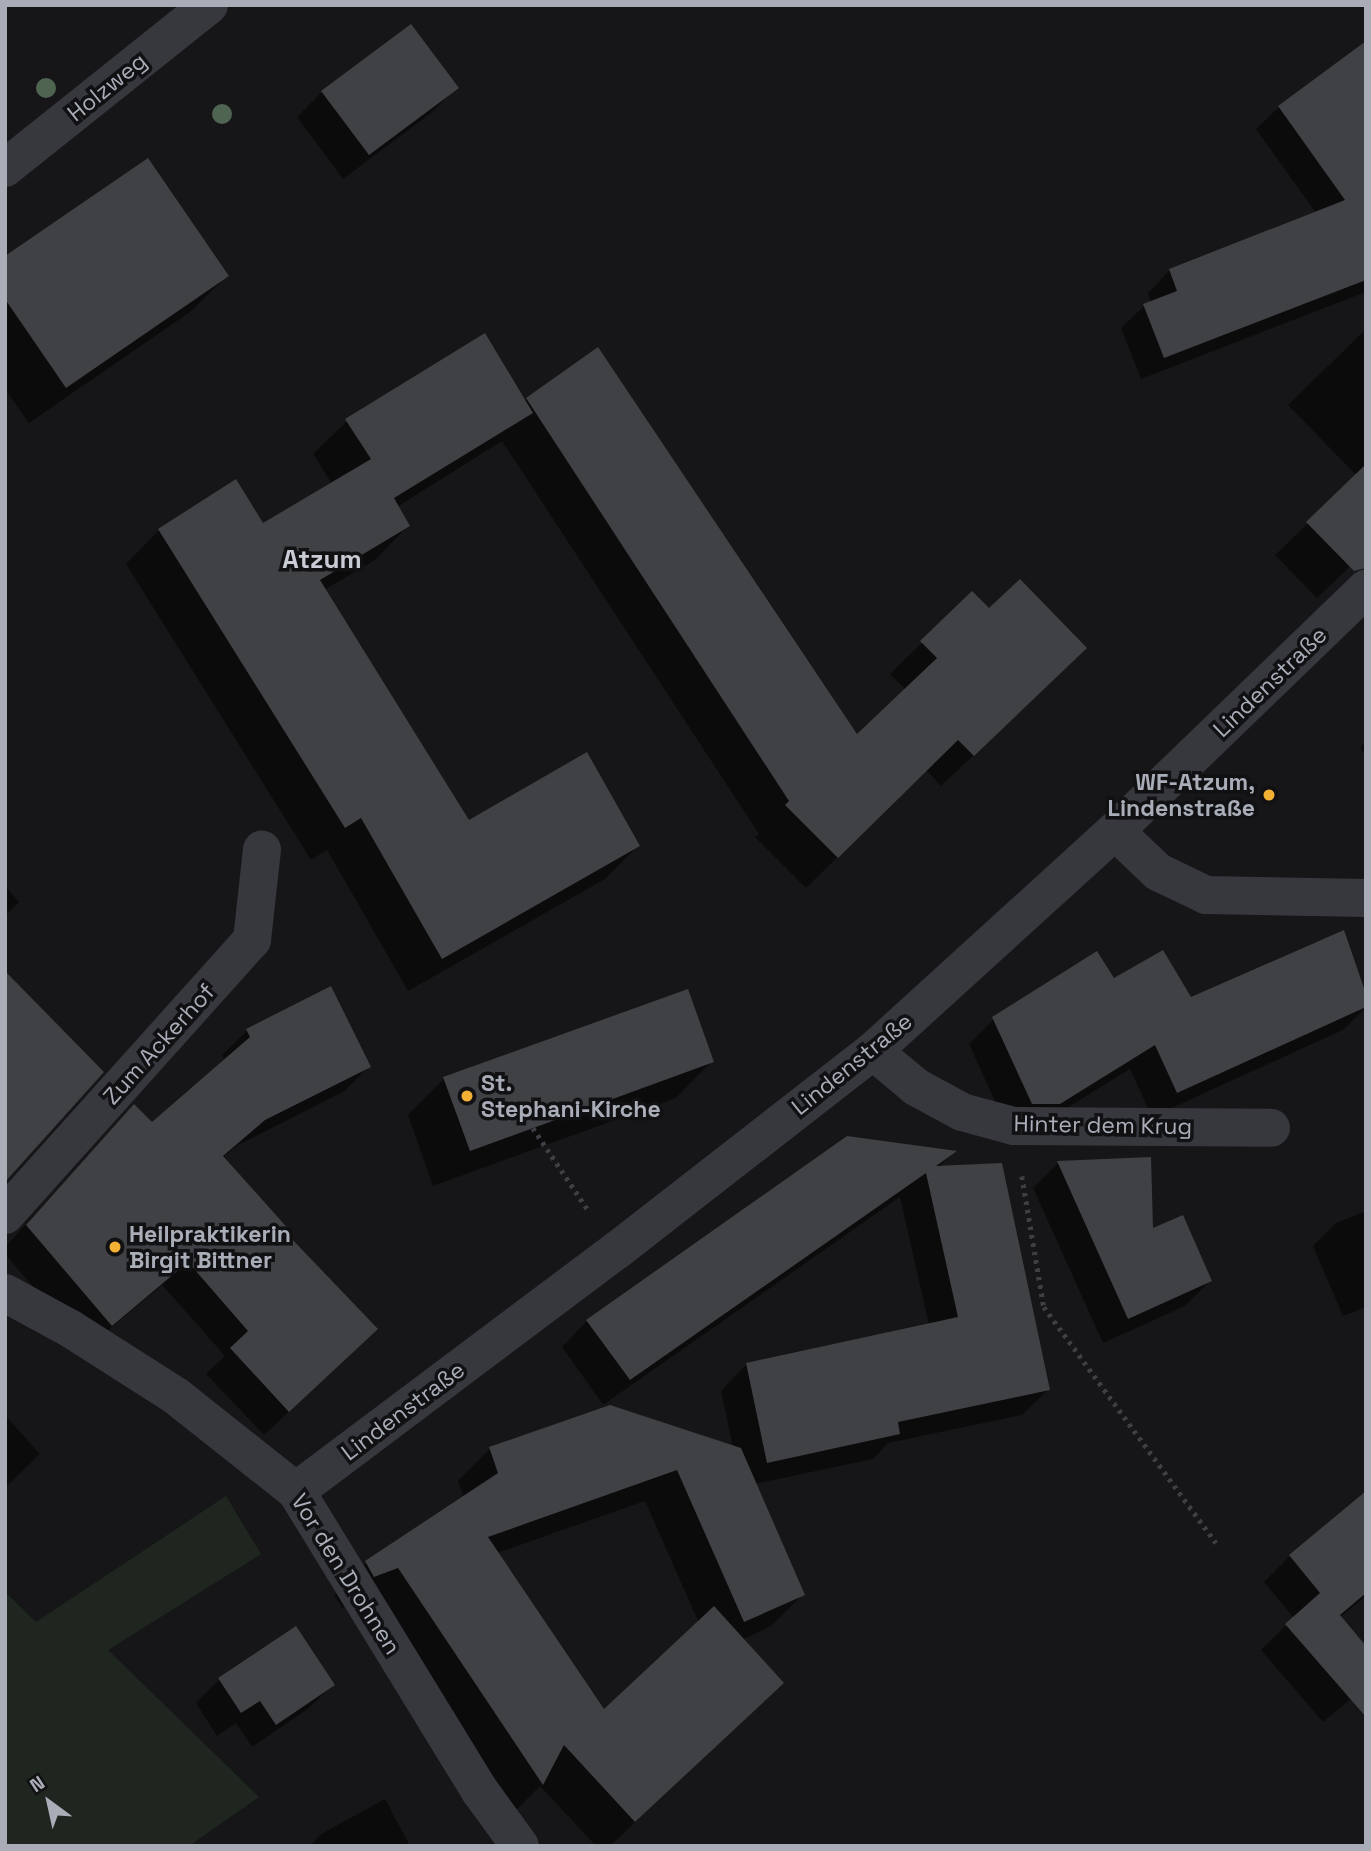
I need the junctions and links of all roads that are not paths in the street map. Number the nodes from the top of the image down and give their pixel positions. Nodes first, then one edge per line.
1 (209, 5) edge
2 (5, 168) edge
3 (1366, 589) edge
4 (1115, 831) junction
5 (261, 850) dead end
6 (1366, 898) edge
7 (873, 1051) junction
8 (1270, 1128) dead end
9 (5, 1215) edge
10 (5, 1293) edge
11 (296, 1491) junction
12 (520, 1846) edge

1 - 2 street, Holzweg
3 - 4 street, Lindenstraße
4 - 6 street
4 - 7 street, Lindenstraße
5 - 9 street, Zum Ackerhof
7 - 8 street, Hinter dem Krug
7 - 11 street, Lindenstraße
10 - 11 street, Vor den Drohnen
11 - 12 street, Vor den Drohnen

